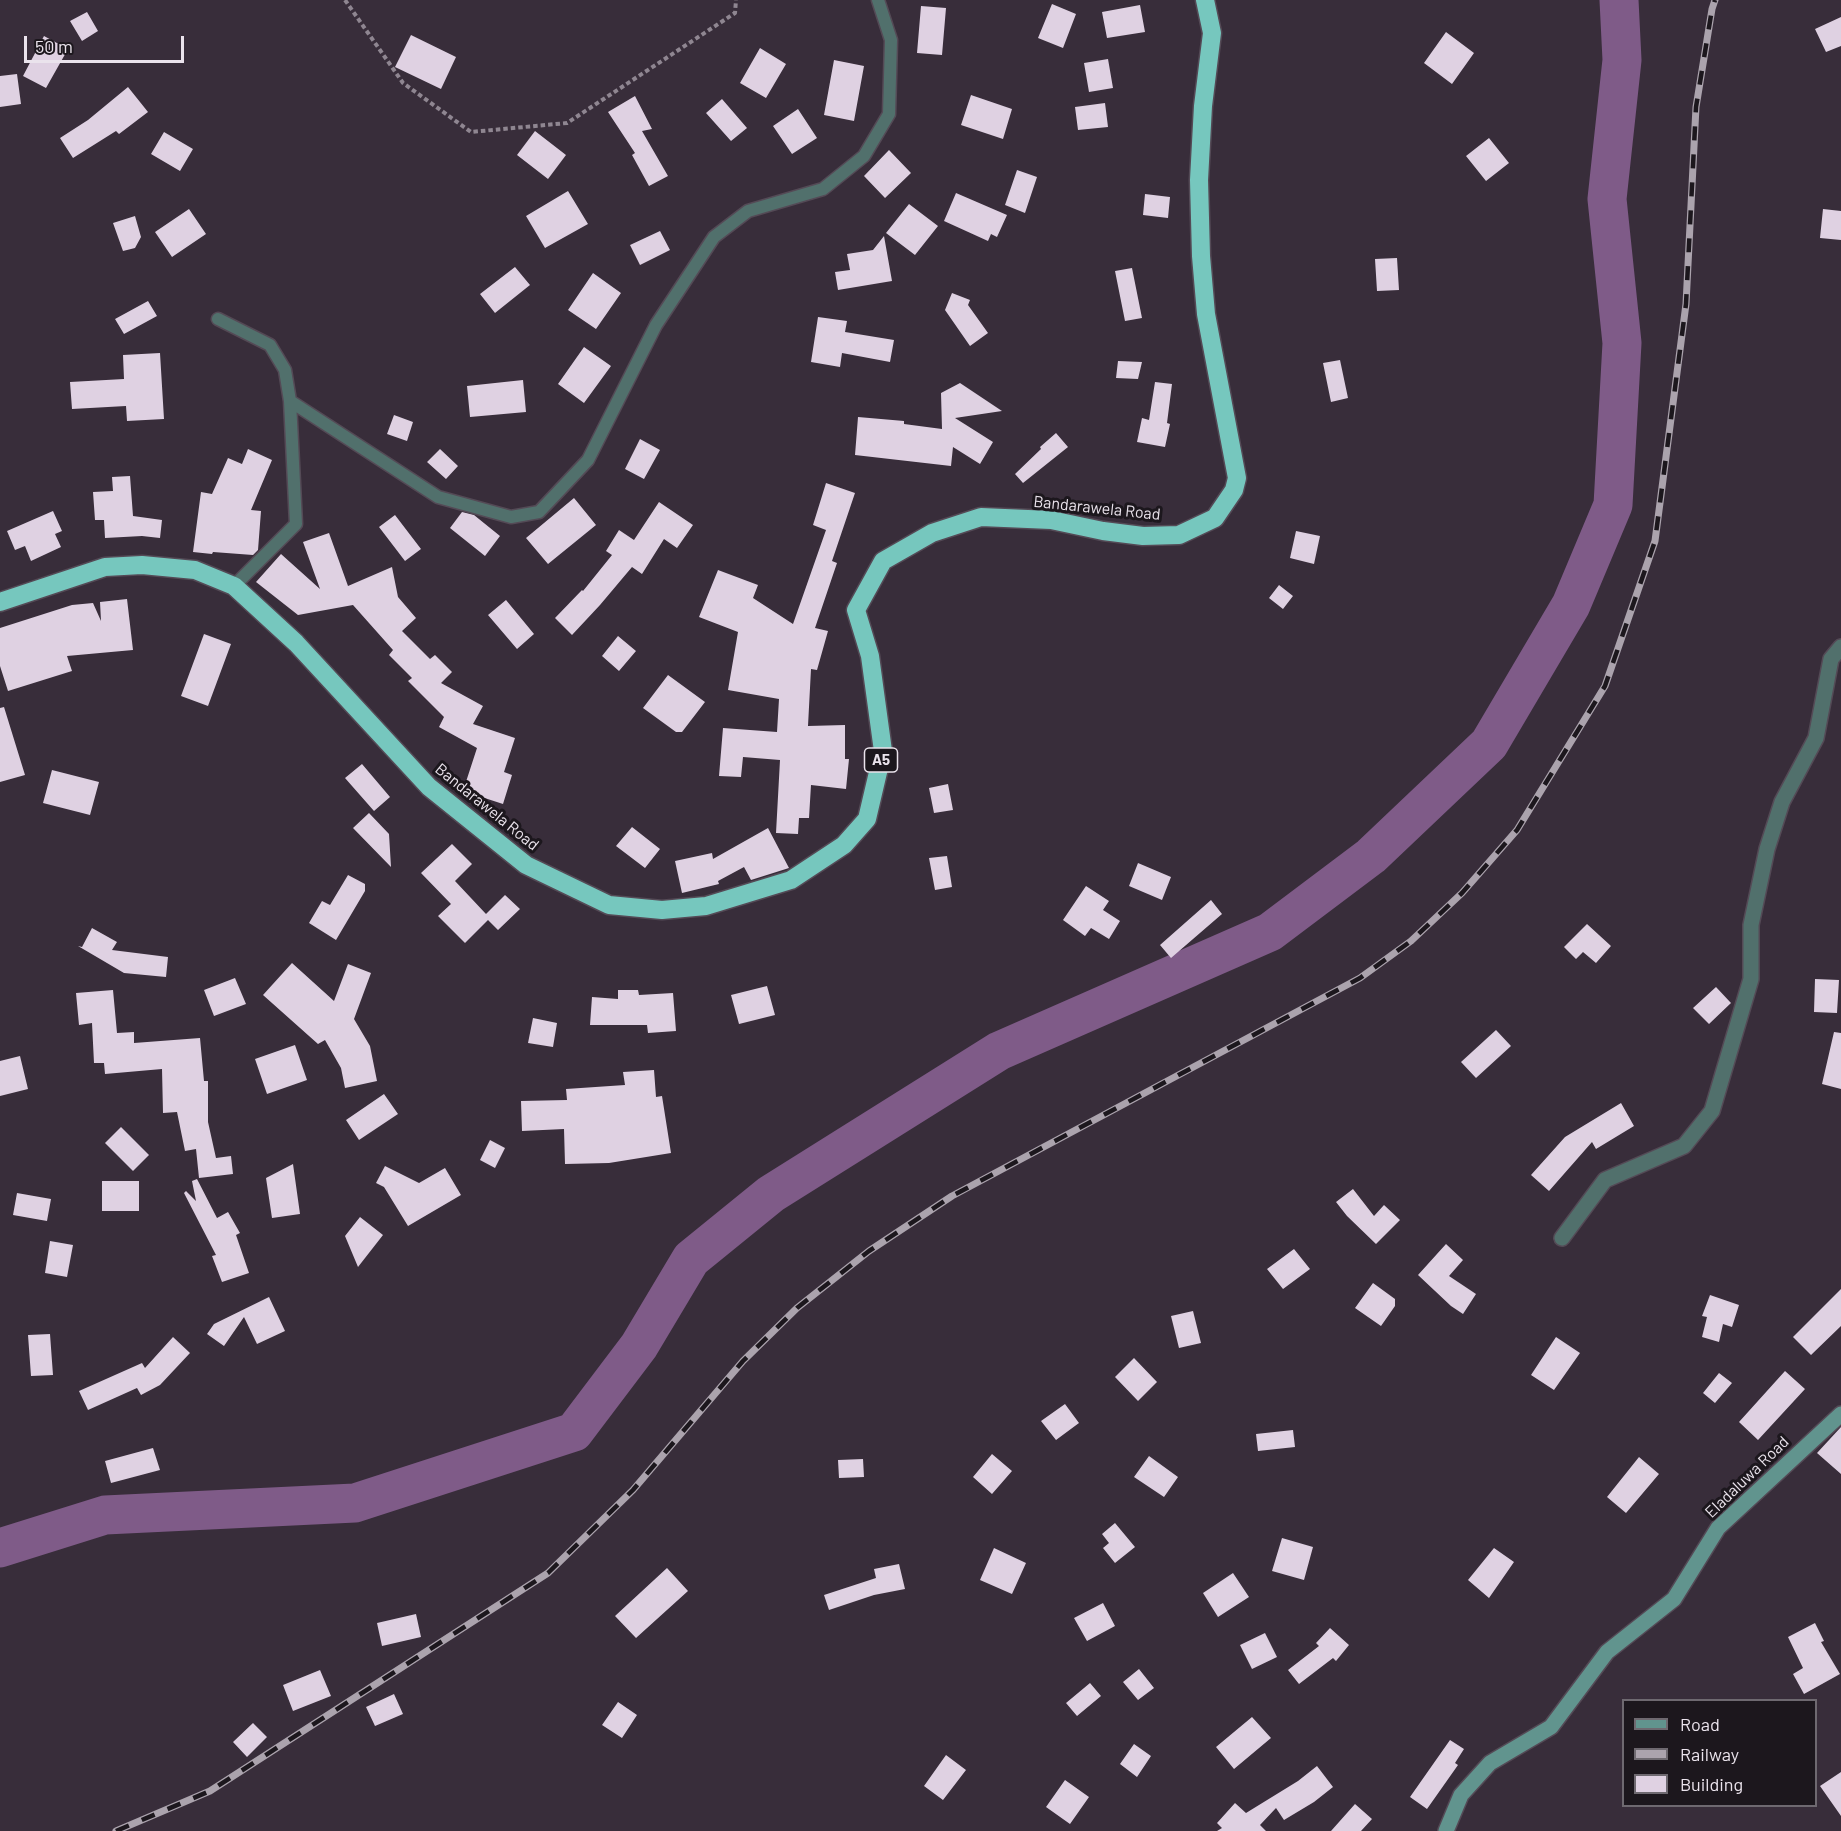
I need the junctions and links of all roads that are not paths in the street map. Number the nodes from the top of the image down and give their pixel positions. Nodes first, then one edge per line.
1 (878, 0) edge
2 (1205, 0) edge
3 (218, 319) dead end
4 (290, 401) junction
5 (234, 586) junction
6 (0, 602) edge
7 (1841, 647) edge
8 (1562, 1238) dead end
9 (1841, 1414) edge
10 (1446, 1831) edge

1 - 4 lane
2 - 5 highway, Bandarawela Road / A5
3 - 4 lane
4 - 5 lane
5 - 6 highway, Bandarawela Road / A5
7 - 8 street
9 - 10 street, Eladaluwa Road

